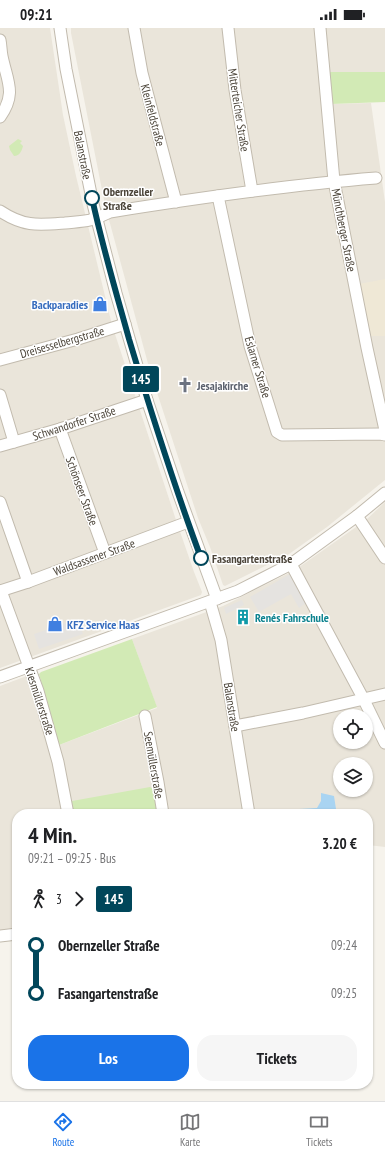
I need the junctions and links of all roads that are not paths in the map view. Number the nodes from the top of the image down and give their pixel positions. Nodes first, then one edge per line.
1 (60, 28) edge
2 (134, 28) edge
3 (228, 28) edge
4 (320, 28) edge
5 (0, 40) edge
6 (0, 116) edge
7 (376, 178) dead end
8 (334, 181) junction
9 (252, 191) junction
10 (218, 196) junction
11 (176, 202) junction
12 (0, 211) edge
13 (96, 217) junction
14 (125, 324) junction
15 (0, 360) edge
16 (0, 395) edge
17 (147, 400) junction
18 (60, 429) junction
19 (385, 430) edge
20 (385, 435) edge
21 (14, 442) junction
22 (0, 446) edge
23 (385, 493) edge
24 (0, 502) edge
25 (357, 516) junction
26 (188, 522) junction
27 (105, 553) junction
28 (385, 558) edge
29 (291, 564) junction
30 (28, 582) junction
31 (0, 591) edge
32 (213, 600) junction
33 (29, 666) junction
34 (0, 677) edge
35 (385, 694) edge
36 (364, 698) junction
37 (145, 716) dead end
38 (235, 726) junction
39 (385, 743) edge
40 (67, 809) edge
41 (162, 809) edge
42 (248, 809) edge
43 (12, 935) edge
44 (0, 936) edge

1 - 13 street, Balanstraße
2 - 11 street, Kleinfeldstraße
3 - 9 street, Mitterteicher Straße
4 - 8 street, Münchberger Straße
5 - 6 street
7 - 8 street
8 - 9 street
8 - 19 street, Münchberger Straße
9 - 10 street
10 - 11 street
10 - 20 street, Eslarner Straße
11 - 13 street
12 - 13 street
13 - 14 street, Balanstraße
14 - 15 street, Dreisesselbergstraße
14 - 17 street, Balanstraße
16 - 21 street
17 - 18 street, Schwandorfer Straße
17 - 26 street, Balanstraße
18 - 21 street, Schwandorfer Straße
18 - 27 street, Schönseer Straße
21 - 22 street, Schwandorfer Straße
23 - 25 street
24 - 30 street
25 - 28 street
25 - 29 street
26 - 27 street, Waldsassener Straße
26 - 32 street, Balanstraße
27 - 30 street, Waldsassener Straße
29 - 32 street
29 - 36 street
30 - 31 street, Waldsassener Straße
31 - 33 street, Kiesmüllerstraße
32 - 33 street
32 - 38 street, Balanstraße
33 - 34 street
33 - 40 street, Kiesmüllerstraße
35 - 36 street
36 - 38 street
36 - 39 street
37 - 41 street, Seemüllerstraße
38 - 42 street, Balanstraße
43 - 44 street

